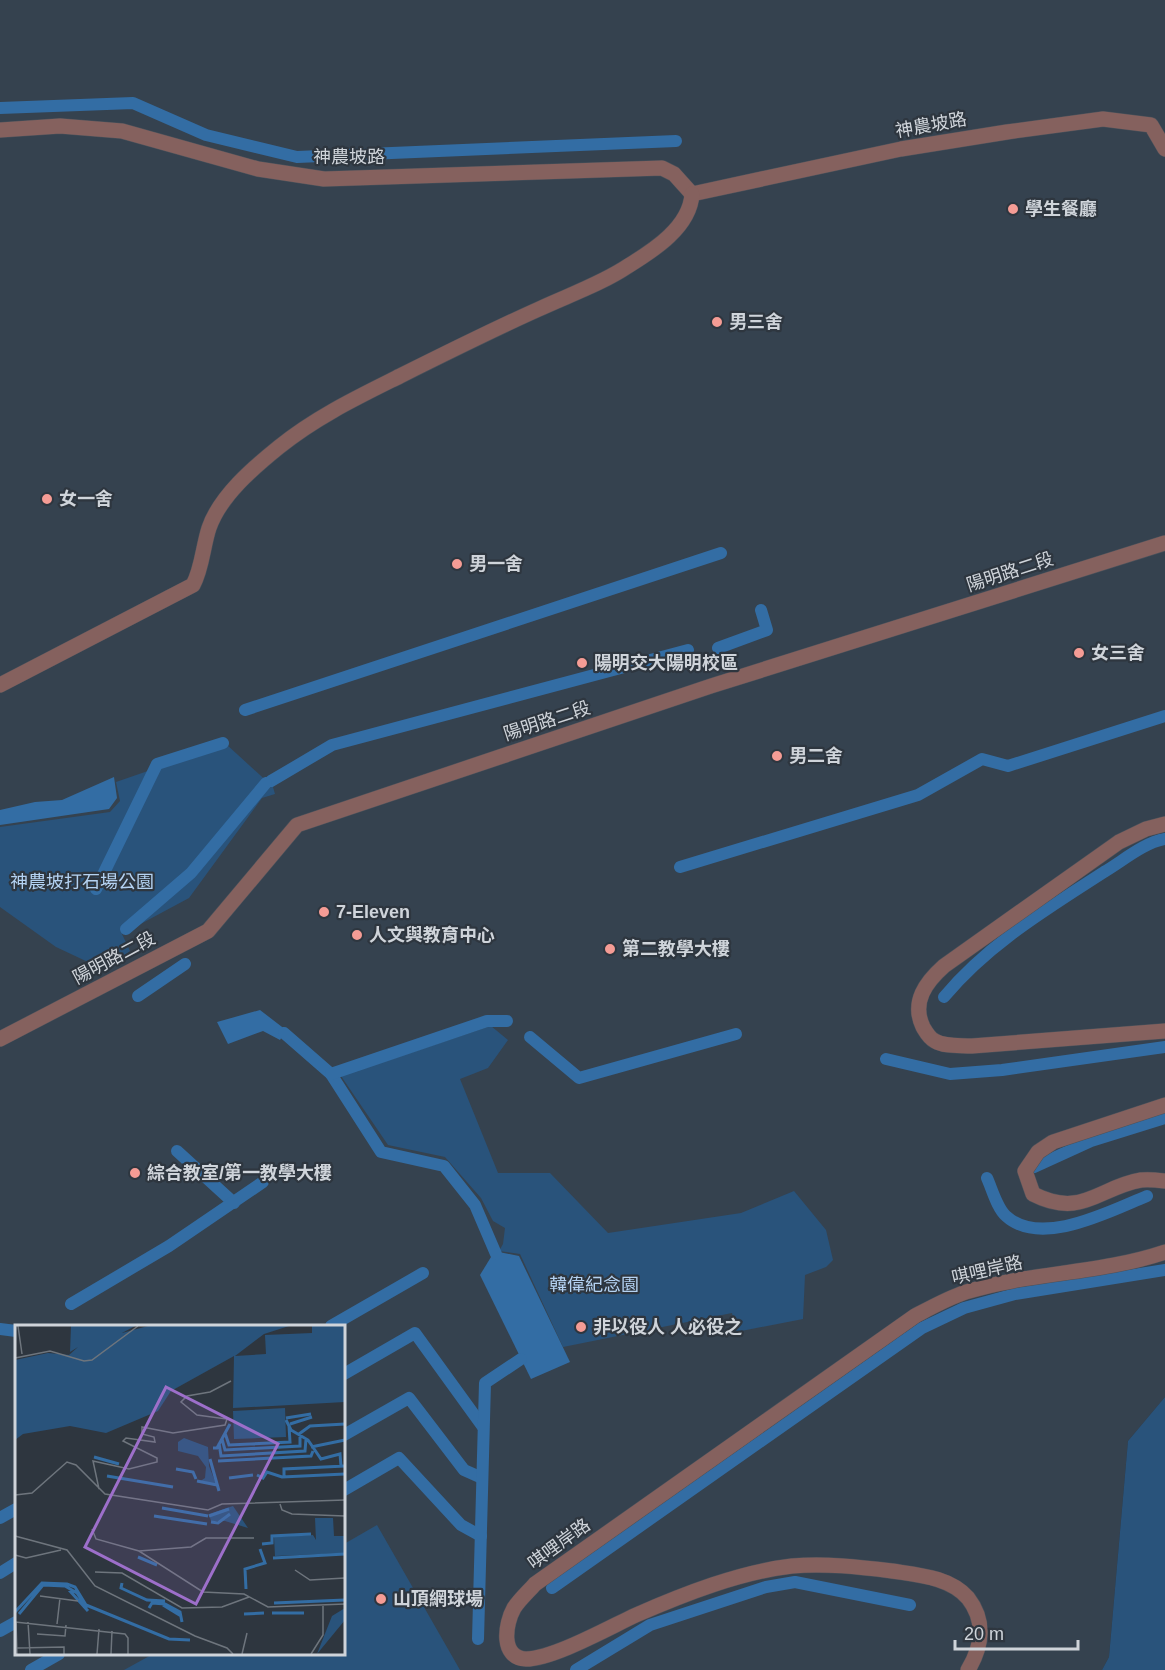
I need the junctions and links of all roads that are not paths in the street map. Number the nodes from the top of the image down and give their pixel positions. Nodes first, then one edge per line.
1 (0, 130) edge
2 (1165, 149) edge
3 (692, 194) junction
4 (1165, 543) edge
5 (0, 685) edge
6 (1165, 824) edge
7 (1165, 1031) edge
8 (0, 1039) edge
9 (1165, 1105) edge
10 (1165, 1181) edge
11 (1165, 1252) edge
12 (968, 1670) edge

1 - 3 street, 神農坡路
2 - 3 street, 神農坡路
3 - 5 street
4 - 8 street, 陽明路二段
6 - 7 street
9 - 10 street
11 - 12 street, 唭哩岸路

